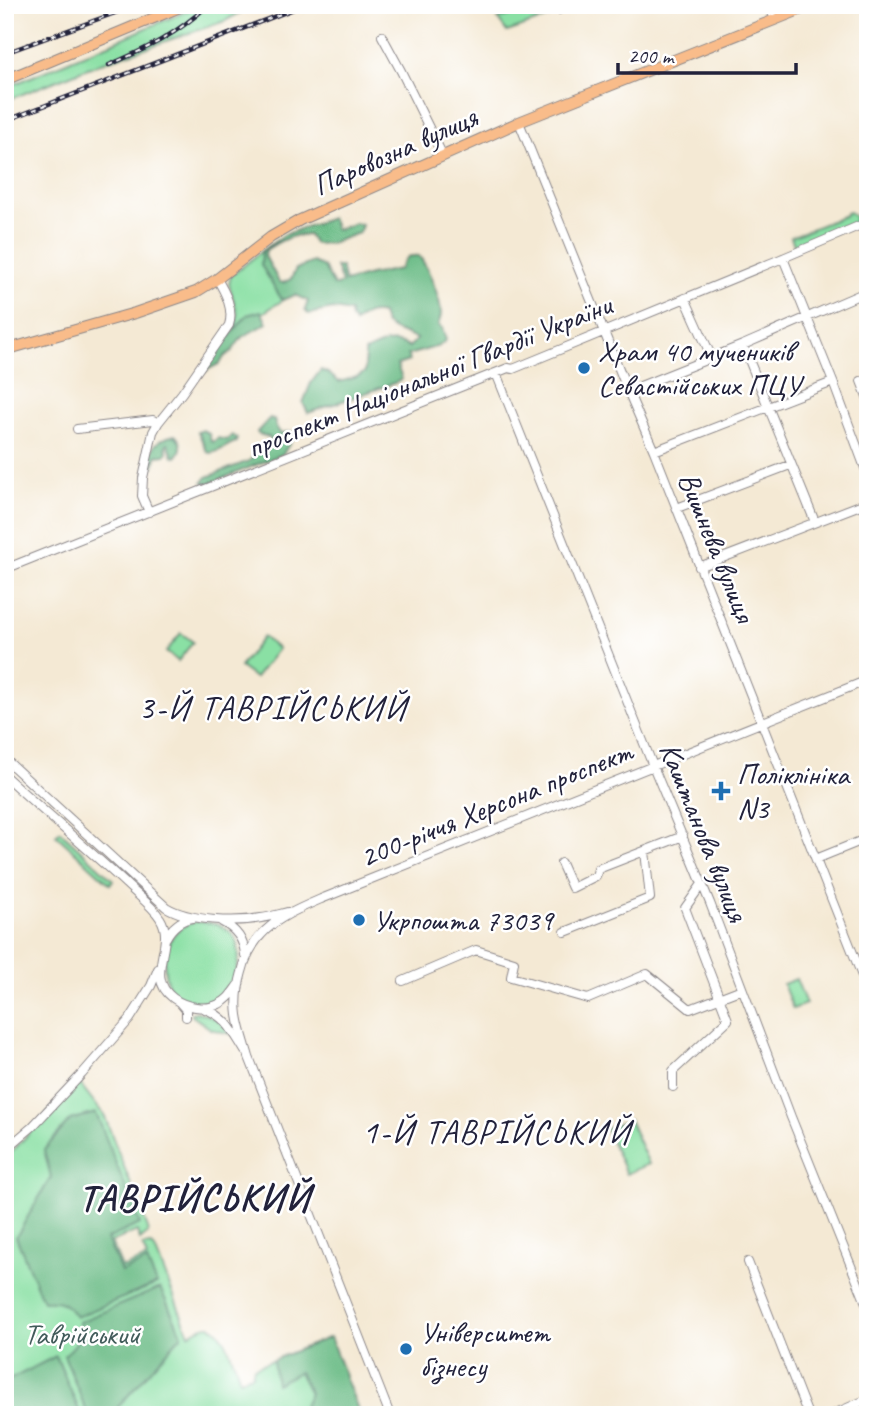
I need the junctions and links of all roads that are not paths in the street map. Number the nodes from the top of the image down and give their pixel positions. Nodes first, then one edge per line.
1 (185, 5) edge
2 (768, 5) edge
3 (812, 5) edge
4 (776, 20) junction
5 (382, 36) dead end
6 (5, 80) edge
7 (519, 122) junction
8 (443, 156) junction
9 (868, 222) edge
10 (783, 258) junction
11 (216, 279) junction
12 (868, 291) edge
13 (685, 298) junction
14 (807, 318) junction
15 (604, 331) junction
16 (743, 345) junction
17 (6, 348) edge
18 (712, 358) junction
19 (496, 373) junction
20 (834, 382) junction
21 (861, 382) dead end
22 (628, 391) junction
23 (868, 400) edge
24 (769, 406) junction
25 (158, 423) junction
26 (77, 429) dead end
27 (654, 451) junction
28 (790, 465) junction
29 (868, 476) edge
30 (868, 502) edge
31 (677, 508) junction
32 (149, 512) junction
33 (815, 522) junction
34 (699, 568) junction
35 (5, 569) edge
36 (868, 680) edge
37 (763, 723) junction
38 (5, 760) edge
39 (653, 766) junction
40 (5, 776) edge
41 (19, 789) junction
42 (73, 822) junction
43 (683, 835) junction
44 (868, 838) edge
45 (645, 850) junction
46 (816, 859) junction
47 (561, 863) dead end
48 (108, 868) junction
49 (702, 884) junction
50 (298, 909) junction
51 (200, 917) junction
52 (213, 918) junction
53 (565, 932) dead end
54 (165, 940) junction
55 (245, 958) junction
56 (160, 963) junction
57 (403, 981) dead end
58 (239, 984) junction
59 (163, 987) junction
60 (149, 989) junction
61 (742, 989) junction
62 (868, 991) edge
63 (719, 998) junction
64 (197, 1007) junction
65 (248, 1057) junction
66 (673, 1087) dead end
67 (5, 1150) edge
68 (748, 1262) dead end
69 (868, 1308) edge
70 (868, 1399) edge
71 (847, 1412) edge
72 (390, 1415) edge
73 (808, 1415) edge
74 (831, 1415) edge

1 - 6 main road
2 - 4 street
3 - 4 main road, Паровозна вулиця
4 - 7 main road, Паровозна вулиця
5 - 8 street
7 - 8 main road, Паровозна вулиця
7 - 15 street, Вишнева вулиця
8 - 11 main road, Паровозна вулиця
9 - 10 street, проспект Національної Гвардії України
10 - 13 street, проспект Національної Гвардії України
10 - 14 street
11 - 17 main road, Паровозна вулиця
11 - 25 street
12 - 14 street
13 - 15 street, проспект Національної Гвардії України
13 - 18 street
14 - 16 street
14 - 20 street
15 - 19 street, проспект Національної Гвардії України
15 - 22 street, Вишнева вулиця
16 - 18 street
16 - 24 street
18 - 22 street
19 - 32 street, проспект Національної Гвардії України
19 - 39 street, Каштанова вулиця
20 - 24 street
20 - 29 street
21 - 23 street
22 - 27 street, Вишнева вулиця
24 - 27 street
24 - 28 street
25 - 26 street
25 - 32 street
27 - 31 street, Вишнева вулиця
28 - 31 street
28 - 33 street
30 - 33 street
31 - 34 street, Вишнева вулиця
32 - 35 street, проспект Національної Гвардії України
33 - 34 street
34 - 37 street, Вишнева вулиця
36 - 37 street, 200-річчя Херсона проспект
37 - 39 street, 200-річчя Херсона проспект
37 - 46 street, Вишнева вулиця
38 - 42 street
39 - 43 street, Каштанова вулиця
39 - 50 street, 200-річчя Херсона проспект
40 - 41 street
41 - 42 street
41 - 48 street
42 - 48 street
42 - 51 street
43 - 45 street
43 - 49 street, Каштанова вулиця
44 - 46 street
45 - 47 street
45 - 53 street
46 - 62 street, Вишнева вулиця
48 - 54 street
49 - 61 street, Каштанова вулиця
49 - 63 street
50 - 52 street
50 - 55 street
51 - 52 street
51 - 54 street
52 - 55 street
54 - 56 street
55 - 58 street
56 - 59 street
56 - 60 street
57 - 63 street
58 - 64 street
58 - 65 street
59 - 60 street
59 - 64 street
60 - 67 street
61 - 63 street
61 - 69 street, Каштанова вулиця
63 - 66 street
64 - 65 street
65 - 72 street
68 - 73 street
70 - 71 street
71 - 74 street

